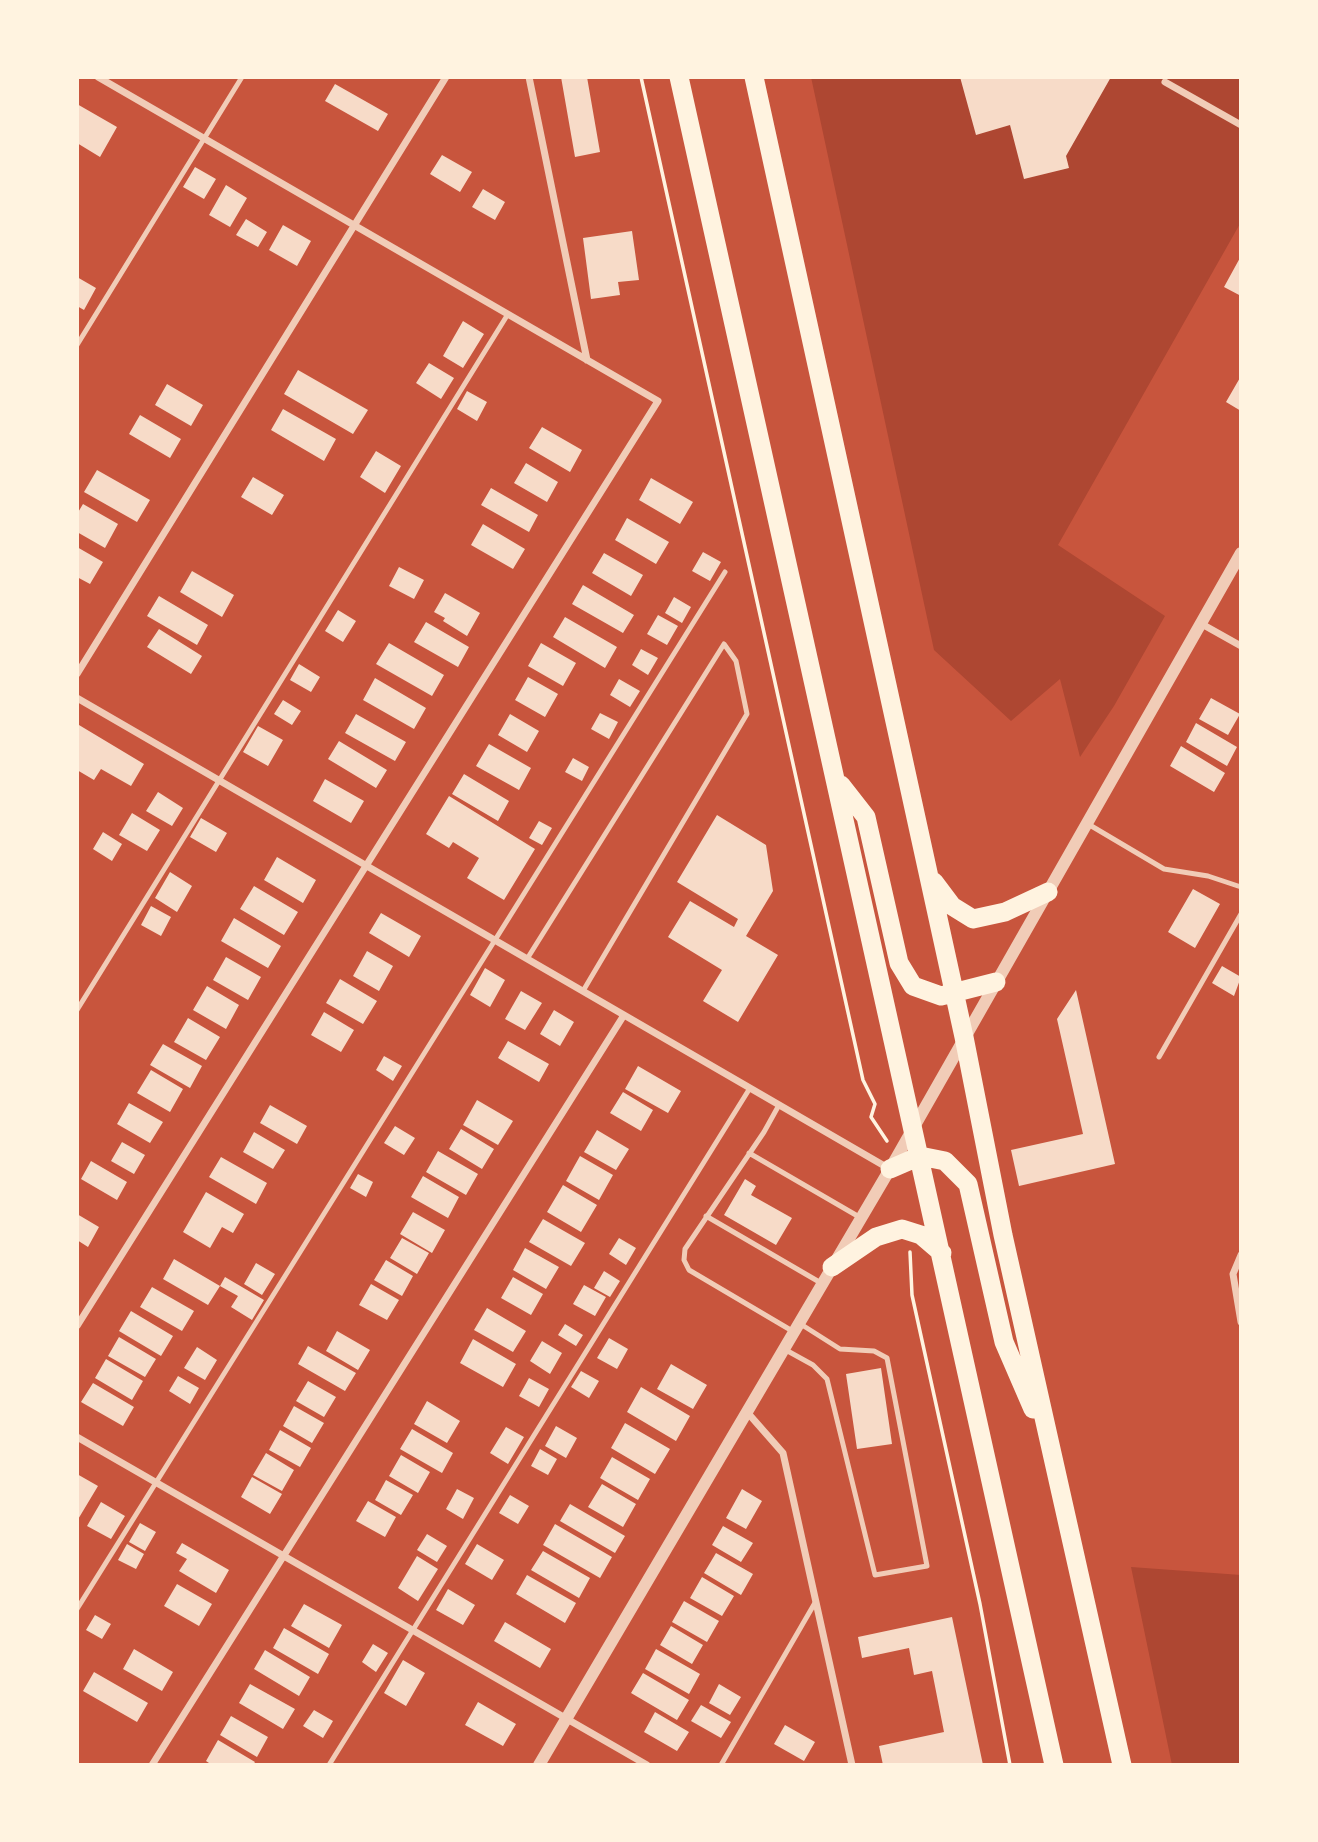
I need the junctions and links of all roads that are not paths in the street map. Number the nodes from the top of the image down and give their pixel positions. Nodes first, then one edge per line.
1 (98, 77) edge
2 (242, 77) edge
3 (446, 77) edge
4 (529, 77) edge
5 (679, 77) edge
6 (754, 77) edge
7 (1166, 82) dead end
8 (1241, 125) edge
9 (204, 139) junction
10 (355, 225) junction
11 (508, 314) junction
12 (77, 345) edge
13 (587, 360) junction
14 (1241, 553) edge
15 (726, 572) dead end
16 (1200, 623) junction
17 (1241, 646) edge
18 (77, 674) edge
19 (77, 698) edge
20 (836, 778) junction
21 (221, 780) junction
22 (1088, 824) junction
23 (366, 864) junction
24 (929, 875) junction
25 (1241, 887) edge
26 (1048, 892) junction
27 (1241, 914) edge
28 (496, 940) junction
29 (527, 958) junction
30 (996, 982) junction
31 (583, 991) junction
32 (955, 993) junction
33 (77, 1010) edge
34 (624, 1015) junction
35 (964, 1037) junction
36 (1159, 1057) dead end
37 (750, 1088) junction
38 (779, 1105) junction
39 (914, 1128) junction
40 (749, 1153) junction
41 (920, 1156) junction
42 (893, 1163) junction
43 (706, 1216) junction
44 (861, 1218) junction
45 (942, 1253) junction
46 (1241, 1255) edge
47 (827, 1275) junction
48 (1241, 1322) edge
49 (77, 1326) edge
50 (797, 1328) junction
51 (784, 1349) junction
52 (747, 1412) junction
53 (77, 1437) edge
54 (1052, 1455) junction
55 (156, 1483) junction
56 (282, 1557) junction
57 (816, 1601) junction
58 (77, 1609) edge
59 (414, 1630) junction
60 (566, 1718) junction
61 (152, 1765) edge
62 (329, 1765) edge
63 (539, 1765) edge
64 (647, 1765) edge
65 (721, 1765) edge
66 (852, 1765) edge
67 (1054, 1765) edge
68 (1122, 1765) edge

1 - 9 street
2 - 9 lane
3 - 10 street
4 - 13 street
5 - 20 highway
6 - 24 highway
7 - 8 street
9 - 10 street
9 - 12 lane
10 - 11 street
10 - 18 street
11 - 13 street
11 - 21 lane
13 - 23 street
14 - 16 street
15 - 28 lane
16 - 17 street
16 - 22 street
19 - 21 street
20 - 32 highway
20 - 39 highway
21 - 23 street
21 - 33 lane
22 - 25 lane
22 - 26 street
23 - 28 street
23 - 49 street
24 - 26 highway
24 - 32 highway
26 - 30 street
27 - 36 lane
28 - 29 street
28 - 55 lane
29 - 31 street
29 - 31 lane
30 - 32 highway
30 - 35 street
31 - 34 street
32 - 35 highway
34 - 37 street
34 - 56 street
35 - 39 street
35 - 54 highway
37 - 38 street
37 - 59 lane
38 - 40 lane
38 - 42 street
39 - 41 highway
39 - 42 street
40 - 43 lane
40 - 44 lane
41 - 42 highway
41 - 45 highway
41 - 54 highway
42 - 44 street
43 - 47 lane
43 - 50 lane
44 - 47 street
45 - 47 highway
45 - 67 highway
46 - 48 street
47 - 50 street
50 - 51 street
50 - 51 lane
51 - 52 street
52 - 57 street
52 - 60 street
53 - 55 street
54 - 68 highway
55 - 56 street
55 - 58 lane
56 - 59 street
56 - 61 street
57 - 65 lane
57 - 66 street
59 - 60 street
59 - 62 lane
60 - 63 street
60 - 64 street

